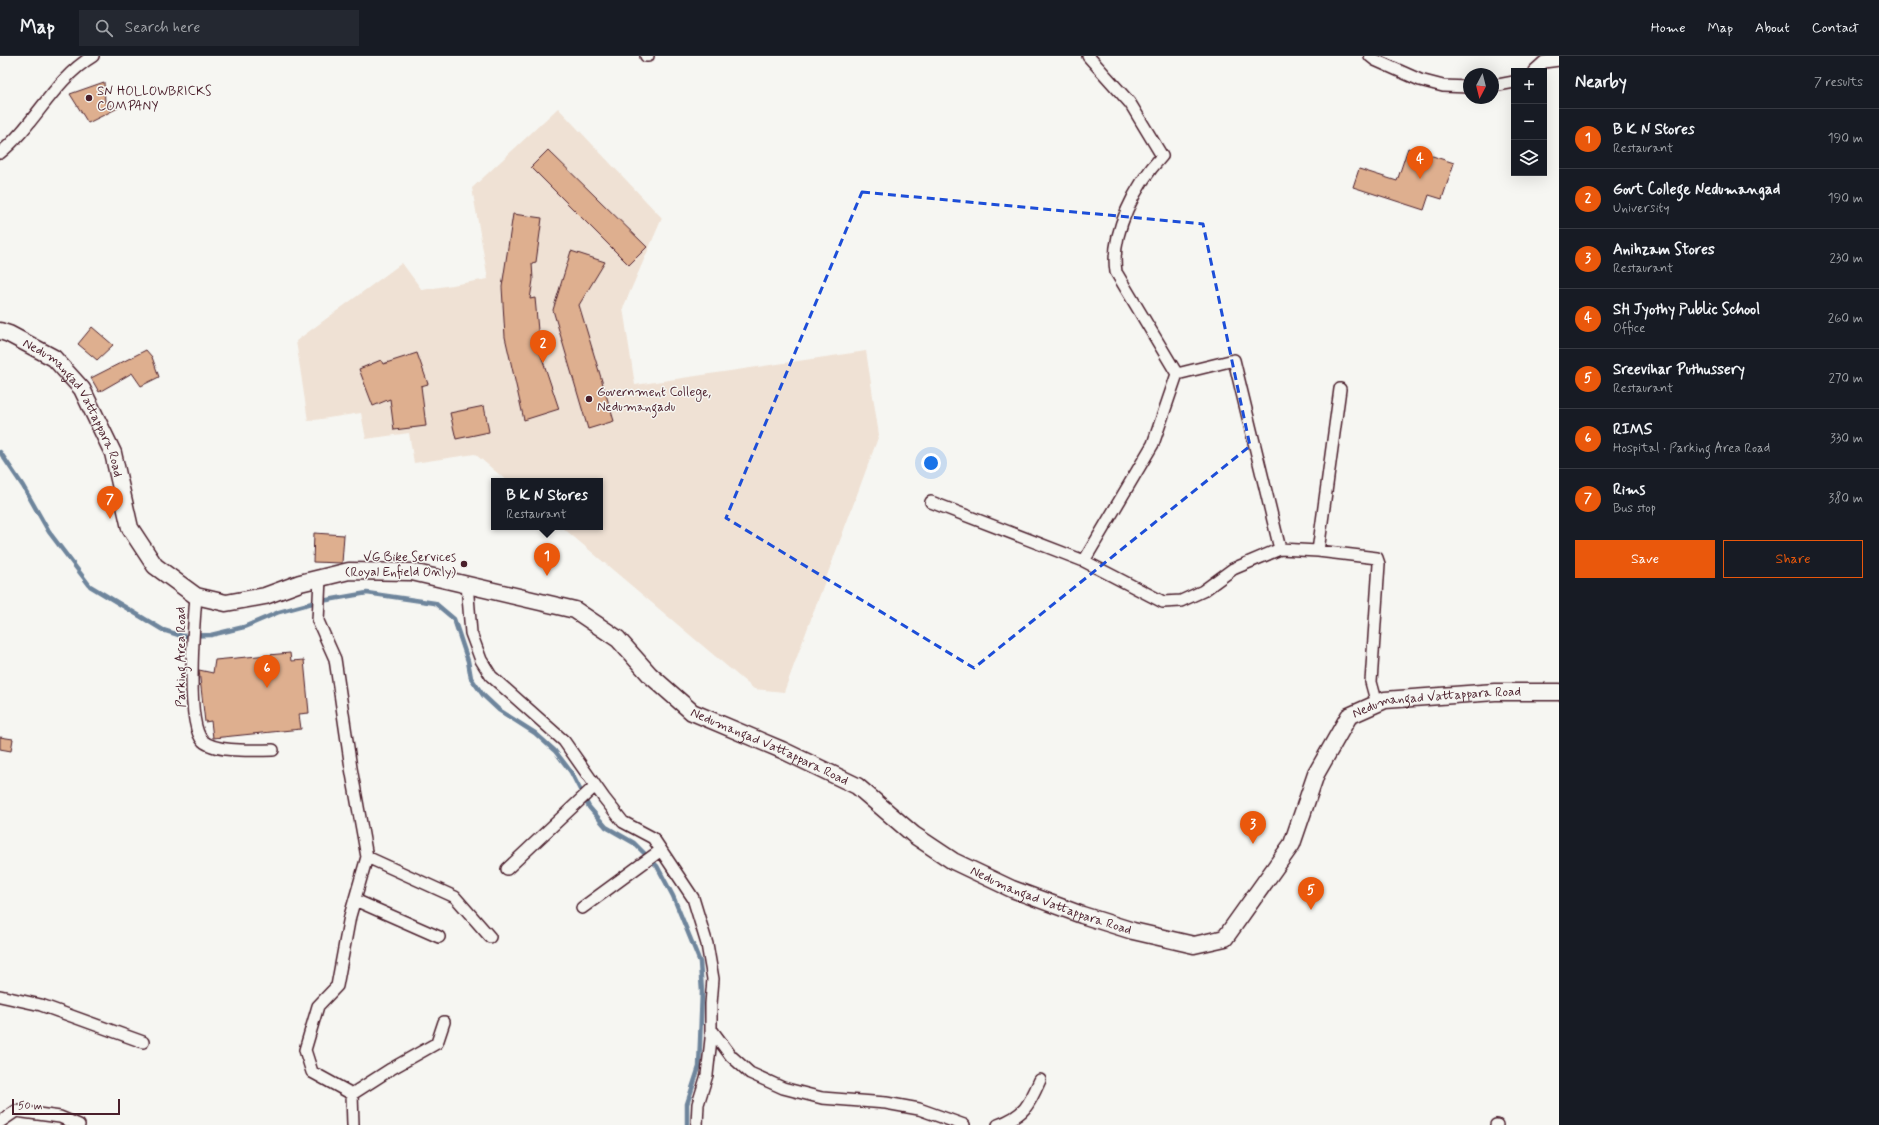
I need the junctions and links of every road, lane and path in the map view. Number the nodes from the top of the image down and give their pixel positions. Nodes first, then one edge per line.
1 (93, 56) edge
2 (1088, 56) edge
3 (1370, 56) edge
4 (1559, 60) edge
5 (1537, 68) edge
6 (1511, 83) edge
7 (1499, 85) edge
8 (1463, 87) edge
9 (0, 153) edge
10 (0, 331) edge
11 (1177, 374) junction
12 (1340, 389) dead end
13 (931, 502) dead end
14 (1280, 549) junction
15 (1318, 551) junction
16 (1084, 561) junction
17 (320, 578) junction
18 (467, 584) junction
19 (196, 596) junction
20 (1559, 692) edge
21 (1377, 704) junction
22 (273, 750) dead end
23 (595, 786) junction
24 (661, 850) junction
25 (367, 857) junction
26 (506, 870) dead end
27 (355, 900) junction
28 (582, 908) dead end
29 (439, 937) dead end
30 (490, 937) dead end
31 (0, 996) edge
32 (444, 1022) dead end
33 (711, 1029) junction
34 (143, 1042) dead end
35 (1040, 1080) dead end
36 (352, 1094) junction
37 (0, 1122) edge
38 (79, 1125) edge
39 (353, 1125) edge
40 (697, 1125) edge
41 (964, 1125) edge
42 (998, 1125) edge

1 - 9 street
2 - 11 street
3 - 8 street
4 - 5 street
6 - 7 street
10 - 19 main road, Nedumangad Vattappara Road
11 - 14 street
11 - 16 street
12 - 15 street
13 - 16 street
14 - 15 street
14 - 16 street
15 - 21 street
17 - 18 main road, Nedumangad Vattappara Road
17 - 19 main road, Nedumangad Vattappara Road
17 - 25 street
18 - 21 main road, Nedumangad Vattappara Road
18 - 23 street
19 - 22 street, Parking Area Road
20 - 21 main road, Nedumangad Vattappara Road
23 - 24 street
23 - 26 street
24 - 28 street
24 - 33 street
25 - 27 street
25 - 30 street
27 - 29 street
27 - 36 street
31 - 34 street
32 - 36 street
33 - 40 street
33 - 41 street
35 - 42 street
36 - 39 street
37 - 38 street

